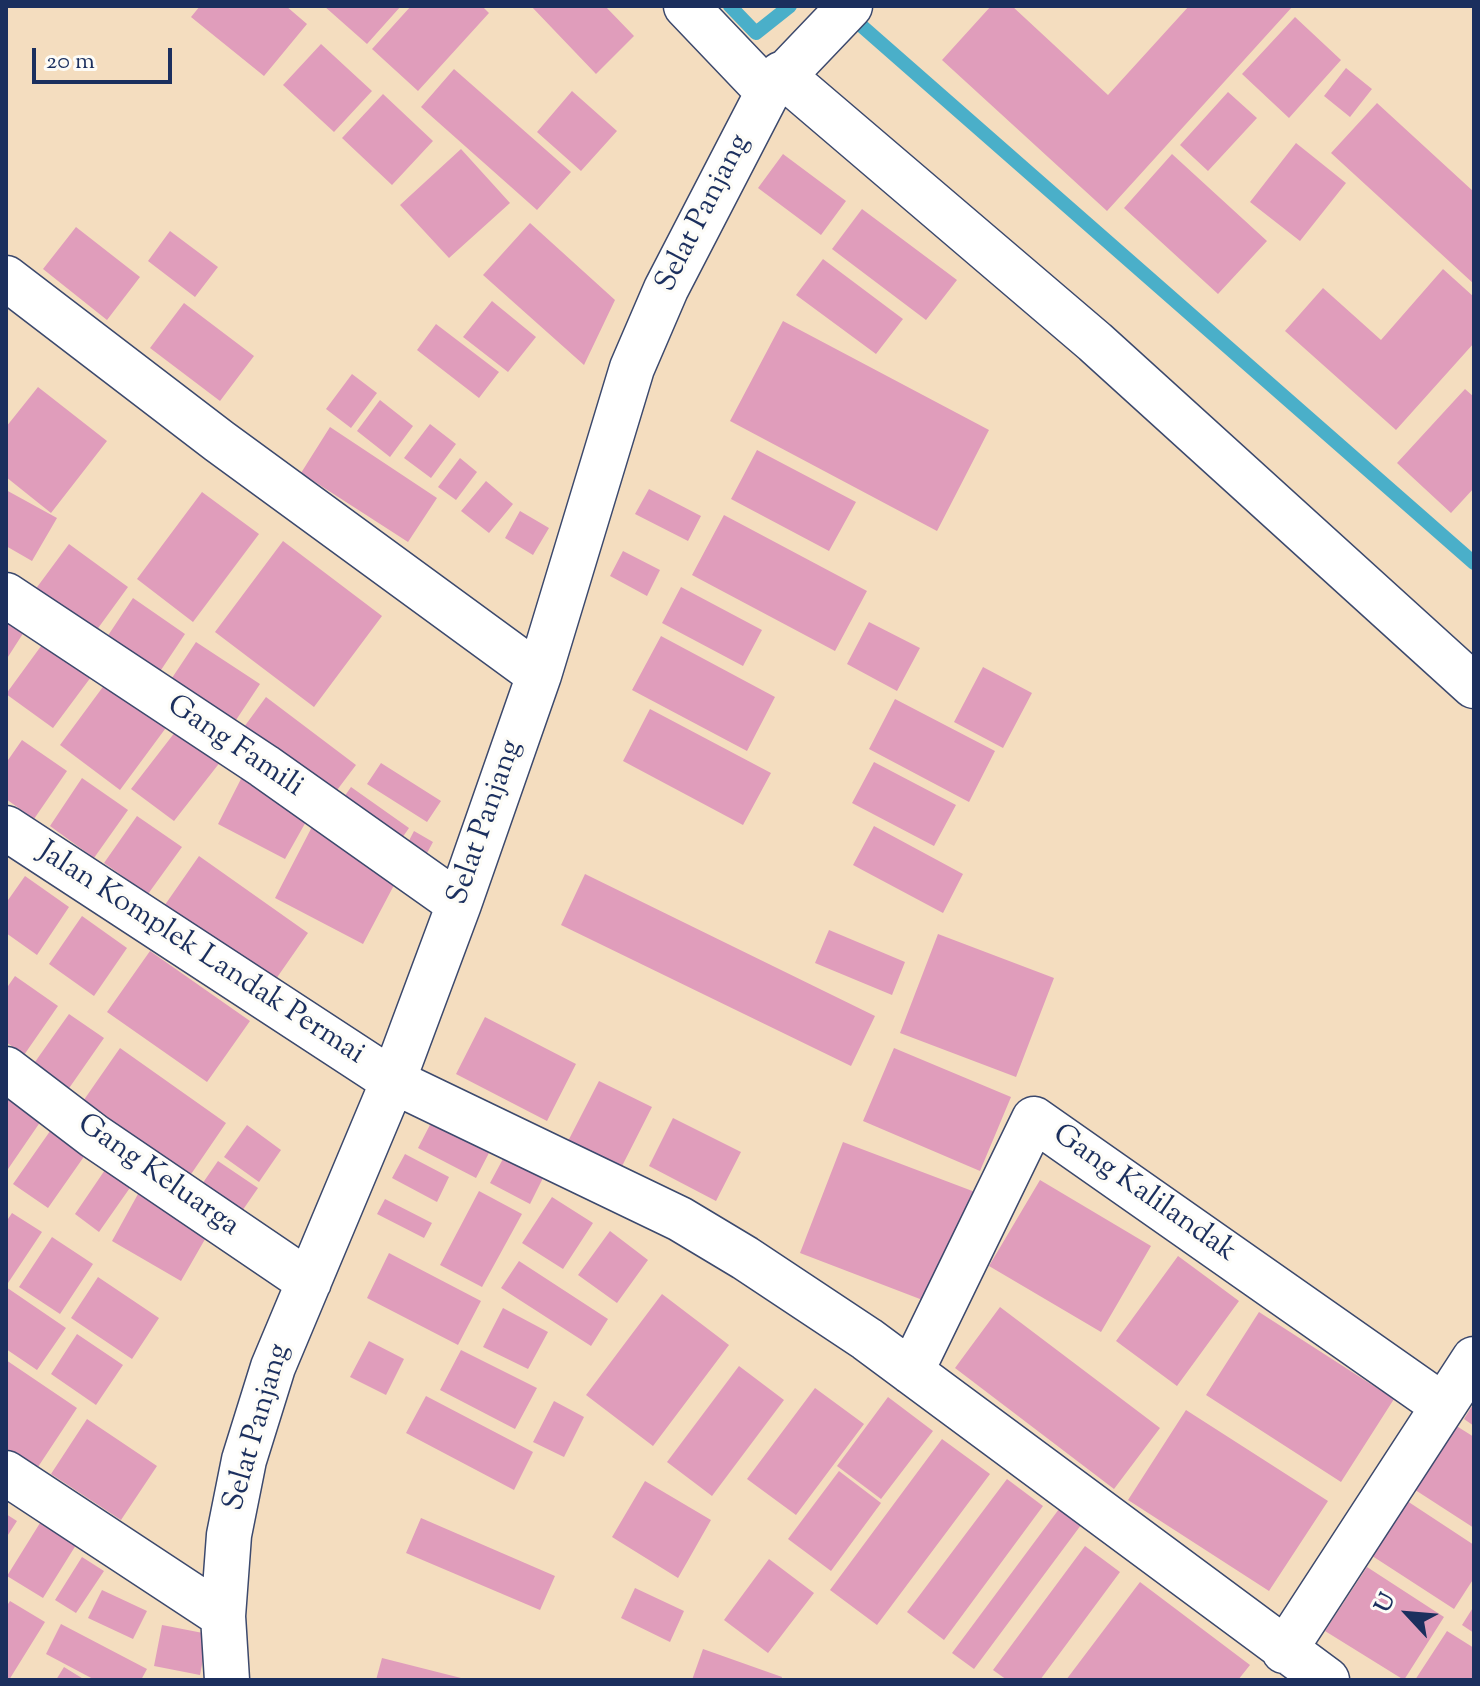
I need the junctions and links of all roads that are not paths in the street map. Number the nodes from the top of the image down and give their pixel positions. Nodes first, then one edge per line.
1 (686, 6) edge
2 (838, 18) edge
3 (775, 83) junction
4 (6, 278) edge
5 (6, 595) edge
6 (539, 675) junction
7 (1474, 686) edge
8 (6, 828) edge
9 (459, 904) junction
10 (6, 1069) edge
11 (393, 1081) junction
12 (309, 1282) junction
13 (1474, 1359) edge
14 (911, 1372) junction
15 (1442, 1405) junction
16 (6, 1473) edge
17 (223, 1616) junction
18 (1284, 1651) junction
19 (227, 1680) edge
20 (1327, 1680) edge

1 - 3 street
2 - 3 street, Selat Panjang
3 - 6 street, Selat Panjang
3 - 7 street
4 - 6 street
5 - 9 street, Gang Famili
6 - 9 street, Selat Panjang
8 - 11 street, Jalan Komplek Landak Permai
9 - 11 street, Selat Panjang
10 - 12 street, Gang Keluarga
11 - 12 street, Selat Panjang
11 - 14 street
12 - 17 street, Selat Panjang
13 - 15 street
14 - 15 street, Gang Kalilandak
14 - 18 street
15 - 18 street
16 - 17 street
17 - 19 street, Selat Panjang
18 - 20 street

